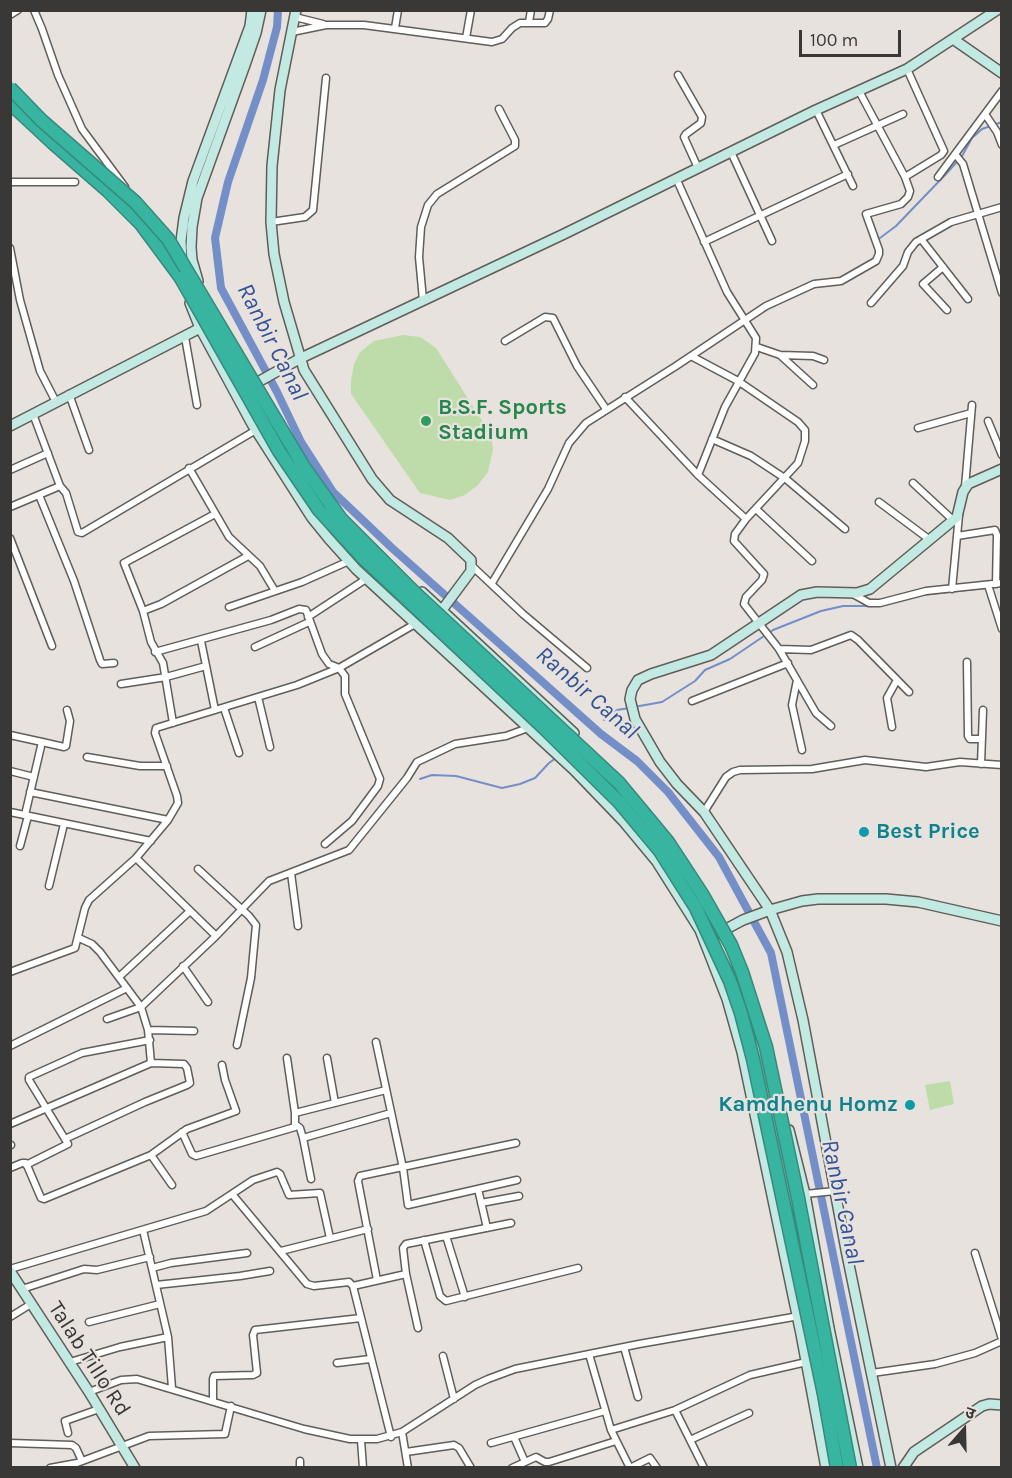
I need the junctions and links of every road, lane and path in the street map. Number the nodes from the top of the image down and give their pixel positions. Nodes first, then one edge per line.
1 (18, 10) edge
2 (34, 10) edge
3 (252, 10) edge
4 (261, 10) edge
5 (398, 10) edge
6 (471, 10) edge
7 (531, 10) edge
8 (550, 10) edge
9 (997, 10) edge
10 (296, 14) edge
11 (10, 15) edge
12 (529, 22) junction
13 (326, 25) junction
14 (395, 28) junction
15 (292, 32) junction
16 (466, 38) junction
17 (953, 39) junction
18 (907, 69) junction
19 (1002, 73) edge
20 (678, 75) dead end
21 (326, 78) dead end
22 (10, 87) edge
23 (859, 91) junction
24 (1002, 91) edge
25 (10, 103) edge
26 (499, 109) dead end
27 (816, 110) junction
28 (903, 114) dead end
29 (985, 114) junction
30 (877, 126) junction
31 (834, 145) junction
32 (1002, 145) edge
33 (731, 152) junction
34 (958, 157) junction
35 (698, 168) junction
36 (848, 174) junction
37 (905, 177) junction
38 (938, 177) dead end
39 (676, 178) junction
40 (10, 182) edge
41 (75, 182) dead end
42 (853, 186) dead end
43 (1002, 207) edge
44 (977, 214) junction
45 (761, 216) junction
46 (271, 222) junction
47 (921, 239) junction
48 (772, 241) dead end
49 (704, 242) junction
50 (10, 248) edge
51 (182, 257) junction
52 (943, 267) junction
53 (198, 280) junction
54 (1002, 293) edge
55 (968, 299) dead end
56 (423, 300) junction
57 (871, 303) dead end
58 (947, 310) dead end
59 (221, 319) junction
60 (744, 320) junction
61 (200, 328) junction
62 (185, 337) junction
63 (505, 341) dead end
64 (757, 347) junction
65 (780, 355) junction
66 (692, 356) junction
67 (299, 359) junction
68 (825, 360) dead end
69 (260, 381) junction
70 (738, 381) junction
71 (813, 385) dead end
72 (69, 394) junction
73 (625, 397) junction
74 (56, 402) junction
75 (197, 405) dead end
76 (972, 405) dead end
77 (606, 409) junction
78 (971, 413) junction
79 (33, 414) junction
80 (988, 422) dead end
81 (10, 426) edge
82 (918, 428) dead end
83 (256, 430) junction
84 (712, 439) junction
85 (89, 450) dead end
86 (48, 453) junction
87 (1002, 455) edge
88 (189, 468) junction
89 (1002, 469) edge
90 (10, 470) edge
91 (698, 476) junction
92 (786, 478) junction
93 (913, 483) dead end
94 (60, 486) junction
95 (965, 487) junction
96 (39, 495) junction
97 (879, 502) dead end
98 (10, 507) edge
99 (756, 508) junction
100 (215, 514) junction
101 (957, 517) junction
102 (746, 519) junction
103 (845, 530) dead end
104 (957, 536) junction
105 (10, 538) edge
106 (930, 540) junction
107 (248, 556) junction
108 (349, 561) junction
109 (812, 561) dead end
110 (472, 566) junction
111 (366, 579) junction
112 (492, 583) junction
113 (999, 583) edge
114 (988, 588) junction
115 (952, 589) junction
116 (275, 591) junction
117 (853, 594) junction
118 (442, 605) junction
119 (229, 607) dead end
120 (143, 611) junction
121 (309, 620) junction
122 (415, 624) junction
123 (760, 625) junction
124 (1002, 629) edge
125 (201, 641) junction
126 (52, 646) dead end
127 (255, 647) dead end
128 (779, 649) junction
129 (155, 652) junction
130 (967, 662) dead end
131 (114, 663) dead end
132 (788, 663) junction
133 (206, 666) junction
134 (339, 668) junction
135 (587, 668) dead end
136 (166, 677) junction
137 (797, 680) junction
138 (897, 680) junction
139 (121, 684) dead end
140 (909, 692) dead end
141 (258, 697) junction
142 (692, 701) dead end
143 (224, 708) junction
144 (67, 710) dead end
145 (215, 710) junction
146 (983, 710) dead end
147 (173, 723) junction
148 (831, 726) dead end
149 (892, 727) dead end
150 (528, 728) junction
151 (10, 735) edge
152 (982, 739) junction
153 (42, 742) junction
154 (270, 747) dead end
155 (802, 750) dead end
156 (238, 753) dead end
157 (87, 758) dead end
158 (981, 764) junction
159 (1002, 765) edge
160 (167, 766) junction
161 (10, 771) edge
162 (34, 777) junction
163 (30, 792) junction
164 (10, 812) edge
165 (704, 812) junction
166 (26, 816) junction
167 (168, 820) junction
168 (64, 824) junction
169 (151, 841) junction
170 (326, 844) dead end
171 (20, 846) dead end
172 (140, 862) junction
173 (198, 869) dead end
174 (291, 873) junction
175 (49, 886) dead end
176 (242, 910) junction
177 (190, 911) junction
178 (766, 911) junction
179 (1002, 921) edge
180 (298, 926) dead end
181 (728, 928) junction
182 (700, 930) junction
183 (216, 936) junction
184 (84, 940) junction
185 (183, 966) junction
186 (10, 972) edge
187 (119, 977) junction
188 (127, 988) junction
189 (208, 1002) dead end
190 (141, 1007) junction
191 (107, 1019) dead end
192 (148, 1030) junction
193 (194, 1031) dead end
194 (150, 1040) junction
195 (376, 1042) dead end
196 (237, 1044) dead end
197 (10, 1046) edge
198 (287, 1058) dead end
199 (327, 1058) dead end
200 (151, 1063) junction
201 (222, 1065) dead end
202 (386, 1090) junction
203 (335, 1103) junction
204 (46, 1108) junction
205 (295, 1113) junction
206 (391, 1113) junction
207 (10, 1124) edge
208 (296, 1125) junction
209 (182, 1132) junction
210 (303, 1138) junction
211 (65, 1139) junction
212 (516, 1143) dead end
213 (151, 1155) junction
214 (26, 1165) junction
215 (10, 1168) edge
216 (402, 1168) junction
217 (310, 1179) dead end
218 (517, 1180) dead end
219 (172, 1185) dead end
220 (478, 1189) junction
221 (832, 1191) junction
222 (232, 1194) junction
223 (808, 1194) junction
224 (519, 1196) dead end
225 (481, 1203) junction
226 (511, 1223) dead end
227 (487, 1228) junction
228 (368, 1229) junction
229 (143, 1230) junction
230 (446, 1236) junction
231 (330, 1238) junction
232 (424, 1240) junction
233 (281, 1251) junction
234 (975, 1252) dead end
235 (247, 1254) dead end
236 (150, 1257) junction
237 (152, 1268) junction
238 (578, 1268) dead end
239 (10, 1270) edge
240 (270, 1271) dead end
241 (406, 1274) junction
242 (377, 1280) junction
243 (156, 1285) junction
244 (353, 1286) junction
245 (22, 1289) junction
246 (465, 1297) junction
247 (31, 1304) junction
248 (160, 1304) junction
249 (826, 1312) junction
250 (10, 1317) edge
251 (797, 1317) junction
252 (361, 1318) junction
253 (89, 1322) dead end
254 (418, 1328) dead end
255 (168, 1337) junction
256 (1002, 1340) edge
257 (624, 1347) junction
258 (589, 1354) junction
259 (442, 1356) dead end
260 (370, 1359) junction
261 (70, 1362) junction
262 (338, 1363) dead end
263 (802, 1363) dead end
264 (872, 1373) junction
265 (172, 1389) junction
266 (89, 1392) junction
267 (639, 1396) dead end
268 (454, 1399) junction
269 (213, 1401) junction
270 (1002, 1405) edge
271 (231, 1406) junction
272 (99, 1409) junction
273 (675, 1410) junction
274 (605, 1411) junction
275 (749, 1413) dead end
276 (611, 1430) junction
277 (402, 1432) junction
278 (68, 1433) dead end
279 (390, 1437) junction
280 (514, 1437) junction
281 (361, 1440) junction
282 (690, 1440) junction
283 (616, 1441) junction
284 (10, 1443) edge
285 (491, 1443) dead end
286 (122, 1447) junction
287 (406, 1452) junction
288 (82, 1461) junction
289 (525, 1462) junction
290 (50, 1467) edge
291 (135, 1467) edge
292 (363, 1467) edge
293 (408, 1467) edge
294 (471, 1467) edge
295 (512, 1467) edge
296 (657, 1467) edge
297 (704, 1467) edge
298 (826, 1467) edge
299 (837, 1467) edge
300 (850, 1467) edge
301 (858, 1467) edge
302 (891, 1467) edge
303 (903, 1467) edge

1 - 11 street
2 - 51 street
3 - 51 street
4 - 53 street
5 - 14 street
6 - 16 street
7 - 12 street
8 - 12 street
9 - 17 street
10 - 13 street
10 - 15 street
12 - 16 street
13 - 14 street
13 - 15 street
14 - 16 street
15 - 46 street
17 - 18 street
17 - 19 street
18 - 23 street
18 - 37 street
20 - 35 street
21 - 46 street
22 - 300 highway, bridge
23 - 27 street
23 - 30 street
24 - 29 street
25 - 299 highway, bridge
26 - 56 street
27 - 31 street
27 - 33 street
28 - 30 street
29 - 32 street
29 - 34 street
30 - 31 street
30 - 37 street
31 - 36 street
33 - 35 street
33 - 45 street
34 - 38 street
34 - 44 street
35 - 39 street
36 - 42 street
36 - 45 street
37 - 60 street
39 - 49 street
39 - 56 street
40 - 41 street
43 - 44 street
44 - 47 street
44 - 54 street
45 - 48 street
45 - 49 street
46 - 67 street
47 - 52 street
47 - 57 street
49 - 60 street
50 - 74 street
51 - 53 street
51 - 61 street
52 - 55 street
52 - 58 street
53 - 59 street
56 - 67 street
59 - 61 street
59 - 69 street
60 - 64 street
60 - 66 street
61 - 62 street
61 - 83 street
62 - 72 street
62 - 75 street
63 - 77 street
64 - 65 street
64 - 70 street
65 - 68 street
65 - 71 street
66 - 70 street
66 - 73 street
67 - 69 street
67 - 110 street
69 - 118 street
70 - 84 street
70 - 92 street
72 - 74 street
72 - 85 street
73 - 77 street
73 - 91 street
74 - 79 street
76 - 78 street
77 - 112 street
78 - 82 street
78 - 95 street
79 - 81 street
79 - 86 street
80 - 87 street
83 - 88 street
83 - 108 street
84 - 91 street
84 - 92 street
86 - 90 street
86 - 94 street
88 - 94 street
88 - 100 street
89 - 95 street
91 - 102 street
92 - 99 street
92 - 103 street
93 - 101 street
94 - 96 street
95 - 101 street
96 - 98 street
96 - 131 street
97 - 106 street
99 - 102 street
99 - 109 street
100 - 107 street
100 - 120 street
101 - 104 street
101 - 106 street
102 - 123 street
104 - 113 street
104 - 115 street
105 - 126 street
106 - 117 street
107 - 116 street
107 - 120 street
108 - 111 street
108 - 116 street
110 - 112 street
110 - 118 street
111 - 121 street
111 - 122 street
112 - 135 street
113 - 114 street
114 - 115 street
114 - 124 street
115 - 117 street
116 - 119 street
117 - 123 street
118 - 181 street
120 - 129 street
121 - 125 street
121 - 127 street
121 - 134 street
122 - 134 street
122 - 150 street
123 - 128 street
123 - 165 street
125 - 129 street
125 - 133 street
128 - 132 street
128 - 138 street
129 - 136 street
130 - 152 street
132 - 137 street
132 - 142 street
133 - 136 street
133 - 145 street
134 - 141 street
134 - 170 street
136 - 139 street
136 - 147 street
137 - 148 street
137 - 155 street
138 - 140 street
138 - 149 street
141 - 143 street
141 - 154 street
143 - 145 street
143 - 156 street
144 - 153 street
145 - 147 street
146 - 152 street
147 - 160 street
150 - 174 street
150 - 182 street
151 - 153 street
152 - 158 street
153 - 162 street
157 - 160 street
158 - 159 street
158 - 165 street
160 - 167 street
161 - 162 street
162 - 163 street
163 - 166 street
163 - 167 street
164 - 166 street
165 - 178 street
166 - 168 street
166 - 171 street
167 - 169 street
168 - 169 street
168 - 175 street
169 - 172 street
172 - 177 street
172 - 184 street
173 - 176 street
174 - 176 street
174 - 180 street
176 - 183 street
176 - 196 street
177 - 183 street
177 - 187 street
178 - 179 street
178 - 181 street
178 - 221 street
181 - 182 street
181 - 223 street
182 - 251 street
183 - 185 street
184 - 186 street
184 - 187 street
185 - 189 street
185 - 190 street
187 - 188 street
188 - 190 street
188 - 197 street
190 - 191 street
190 - 192 street
192 - 193 street
192 - 194 street
194 - 200 street
194 - 204 street
195 - 202 street
198 - 205 street
199 - 203 street
200 - 204 street
200 - 211 street
201 - 209 street
202 - 203 street
202 - 206 street
203 - 205 street
204 - 207 street
204 - 211 street
205 - 208 street
206 - 210 street
206 - 216 street
208 - 209 street
208 - 210 street
209 - 213 street
210 - 217 street
211 - 214 street
212 - 216 street
213 - 214 street
213 - 219 street
214 - 215 street
216 - 220 street
216 - 228 street
218 - 220 street
220 - 225 street
221 - 223 street
221 - 264 street
222 - 229 street
222 - 231 street
222 - 233 street
223 - 249 street
224 - 225 street
225 - 227 street
226 - 227 street
227 - 230 street
228 - 231 street
228 - 242 street
229 - 236 street
229 - 239 street
230 - 232 street
230 - 246 street
231 - 233 street
232 - 241 street
232 - 246 street
233 - 244 street
234 - 256 street
235 - 237 street
236 - 237 street
236 - 245 street
237 - 243 street
238 - 246 street
239 - 245 street, Talab Tillo Rd
240 - 243 street
241 - 242 street
241 - 254 street
242 - 244 street
243 - 248 street
244 - 252 street
245 - 247 street, Talab Tillo Rd
247 - 250 street
247 - 261 street, Talab Tillo Rd
248 - 253 street
248 - 255 street
249 - 251 street
249 - 301 street
251 - 257 street
251 - 298 street
252 - 260 street
252 - 269 street
255 - 261 street
255 - 265 street
256 - 264 street
257 - 258 street
257 - 267 street
258 - 268 street
258 - 274 street
259 - 268 street
260 - 262 street
260 - 279 street
261 - 266 street, Talab Tillo Rd
263 - 273 street
264 - 302 street
265 - 266 street
265 - 269 street
266 - 272 street, Talab Tillo Rd
268 - 277 street
269 - 271 street
270 - 303 street
271 - 281 street
271 - 286 street
272 - 278 street
272 - 286 street, Talab Tillo Rd
273 - 276 street
273 - 282 street
274 - 276 street
274 - 280 street
275 - 282 street
276 - 283 street
277 - 279 street
277 - 287 street
279 - 281 street
280 - 285 street
280 - 289 street
281 - 292 street
282 - 297 street
283 - 289 street
283 - 296 street
284 - 288 street
286 - 288 street
286 - 291 street, Talab Tillo Rd
287 - 293 street
287 - 294 street
288 - 290 street
289 - 295 street

